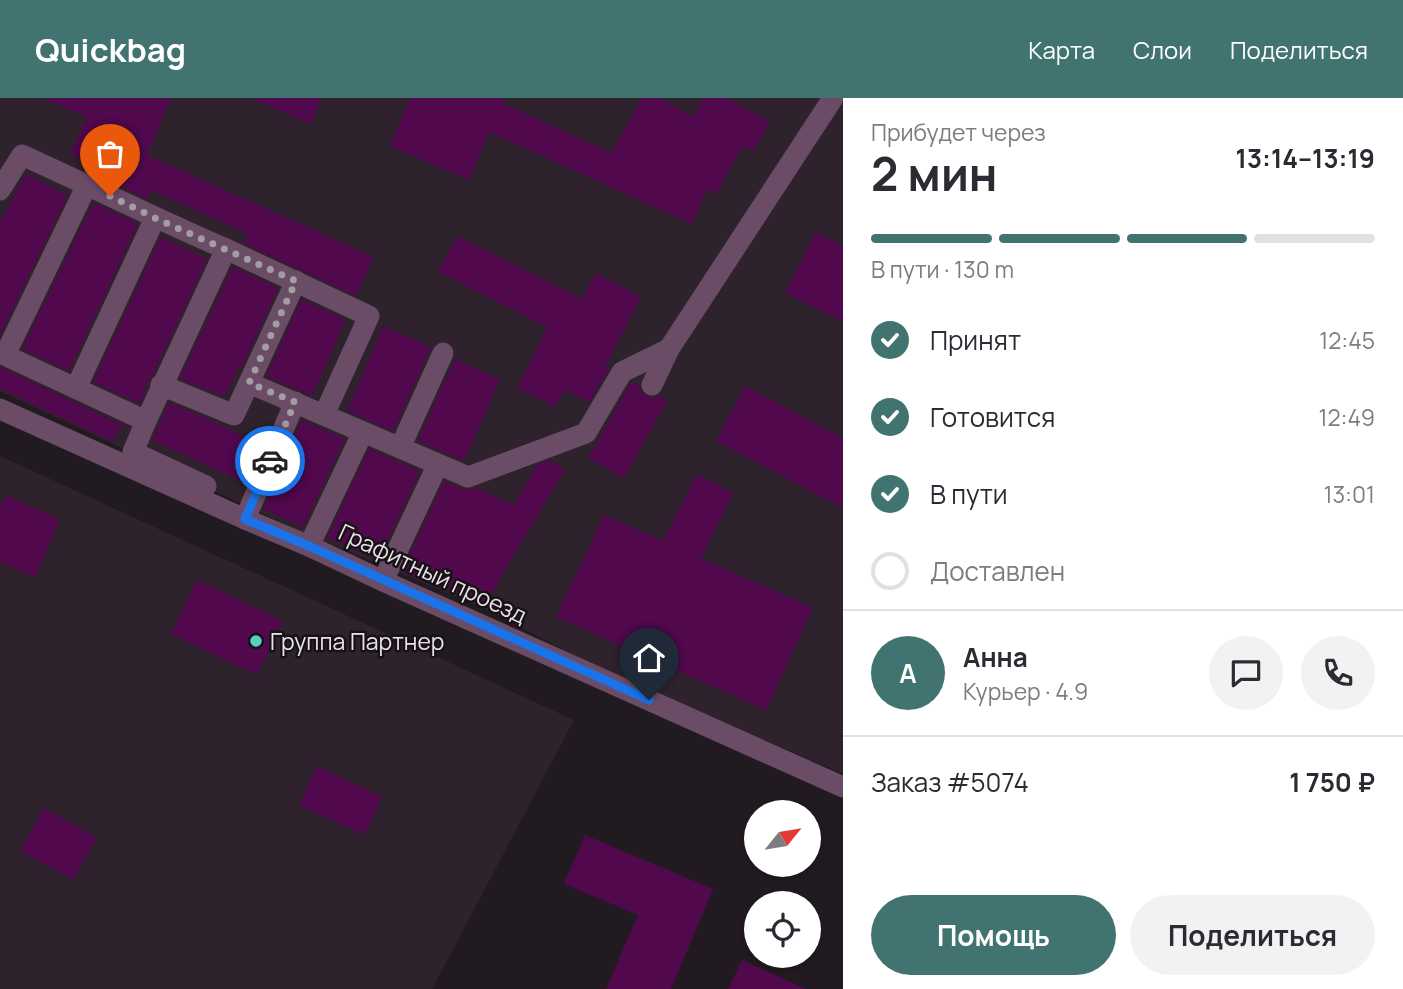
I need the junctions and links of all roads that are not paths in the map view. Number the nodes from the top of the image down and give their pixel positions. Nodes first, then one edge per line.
1 (833, 98) edge
2 (87, 185) junction
3 (0, 190) edge
4 (155, 218) junction
5 (226, 249) junction
6 (296, 281) junction
7 (669, 349) junction
8 (3, 354) edge
9 (443, 354) dead end
10 (249, 383) junction
11 (652, 384) dead end
12 (162, 385) junction
13 (76, 388) junction
14 (295, 402) junction
15 (0, 409) edge
16 (324, 415) junction
17 (145, 421) junction
18 (363, 432) junction
19 (401, 448) junction
20 (438, 464) junction
21 (233, 498) dead end
22 (245, 519) junction
23 (309, 546) junction
24 (383, 580) junction
25 (843, 787) edge

1 - 7 street
2 - 3 street
2 - 4 street
2 - 8 street
4 - 5 street
4 - 13 street
5 - 6 street
5 - 12 street
6 - 10 street
6 - 16 street
7 - 11 street
7 - 20 street
8 - 13 street
9 - 19 street
10 - 12 street
10 - 14 street
12 - 17 street
13 - 17 street
14 - 16 street
14 - 22 street
15 - 22 street, Графитный проезд
16 - 18 street
17 - 21 street
18 - 19 street
18 - 23 street
19 - 20 street
20 - 24 street
22 - 23 street, Графитный проезд
23 - 24 street, Графитный проезд
24 - 25 street, Графитный проезд

